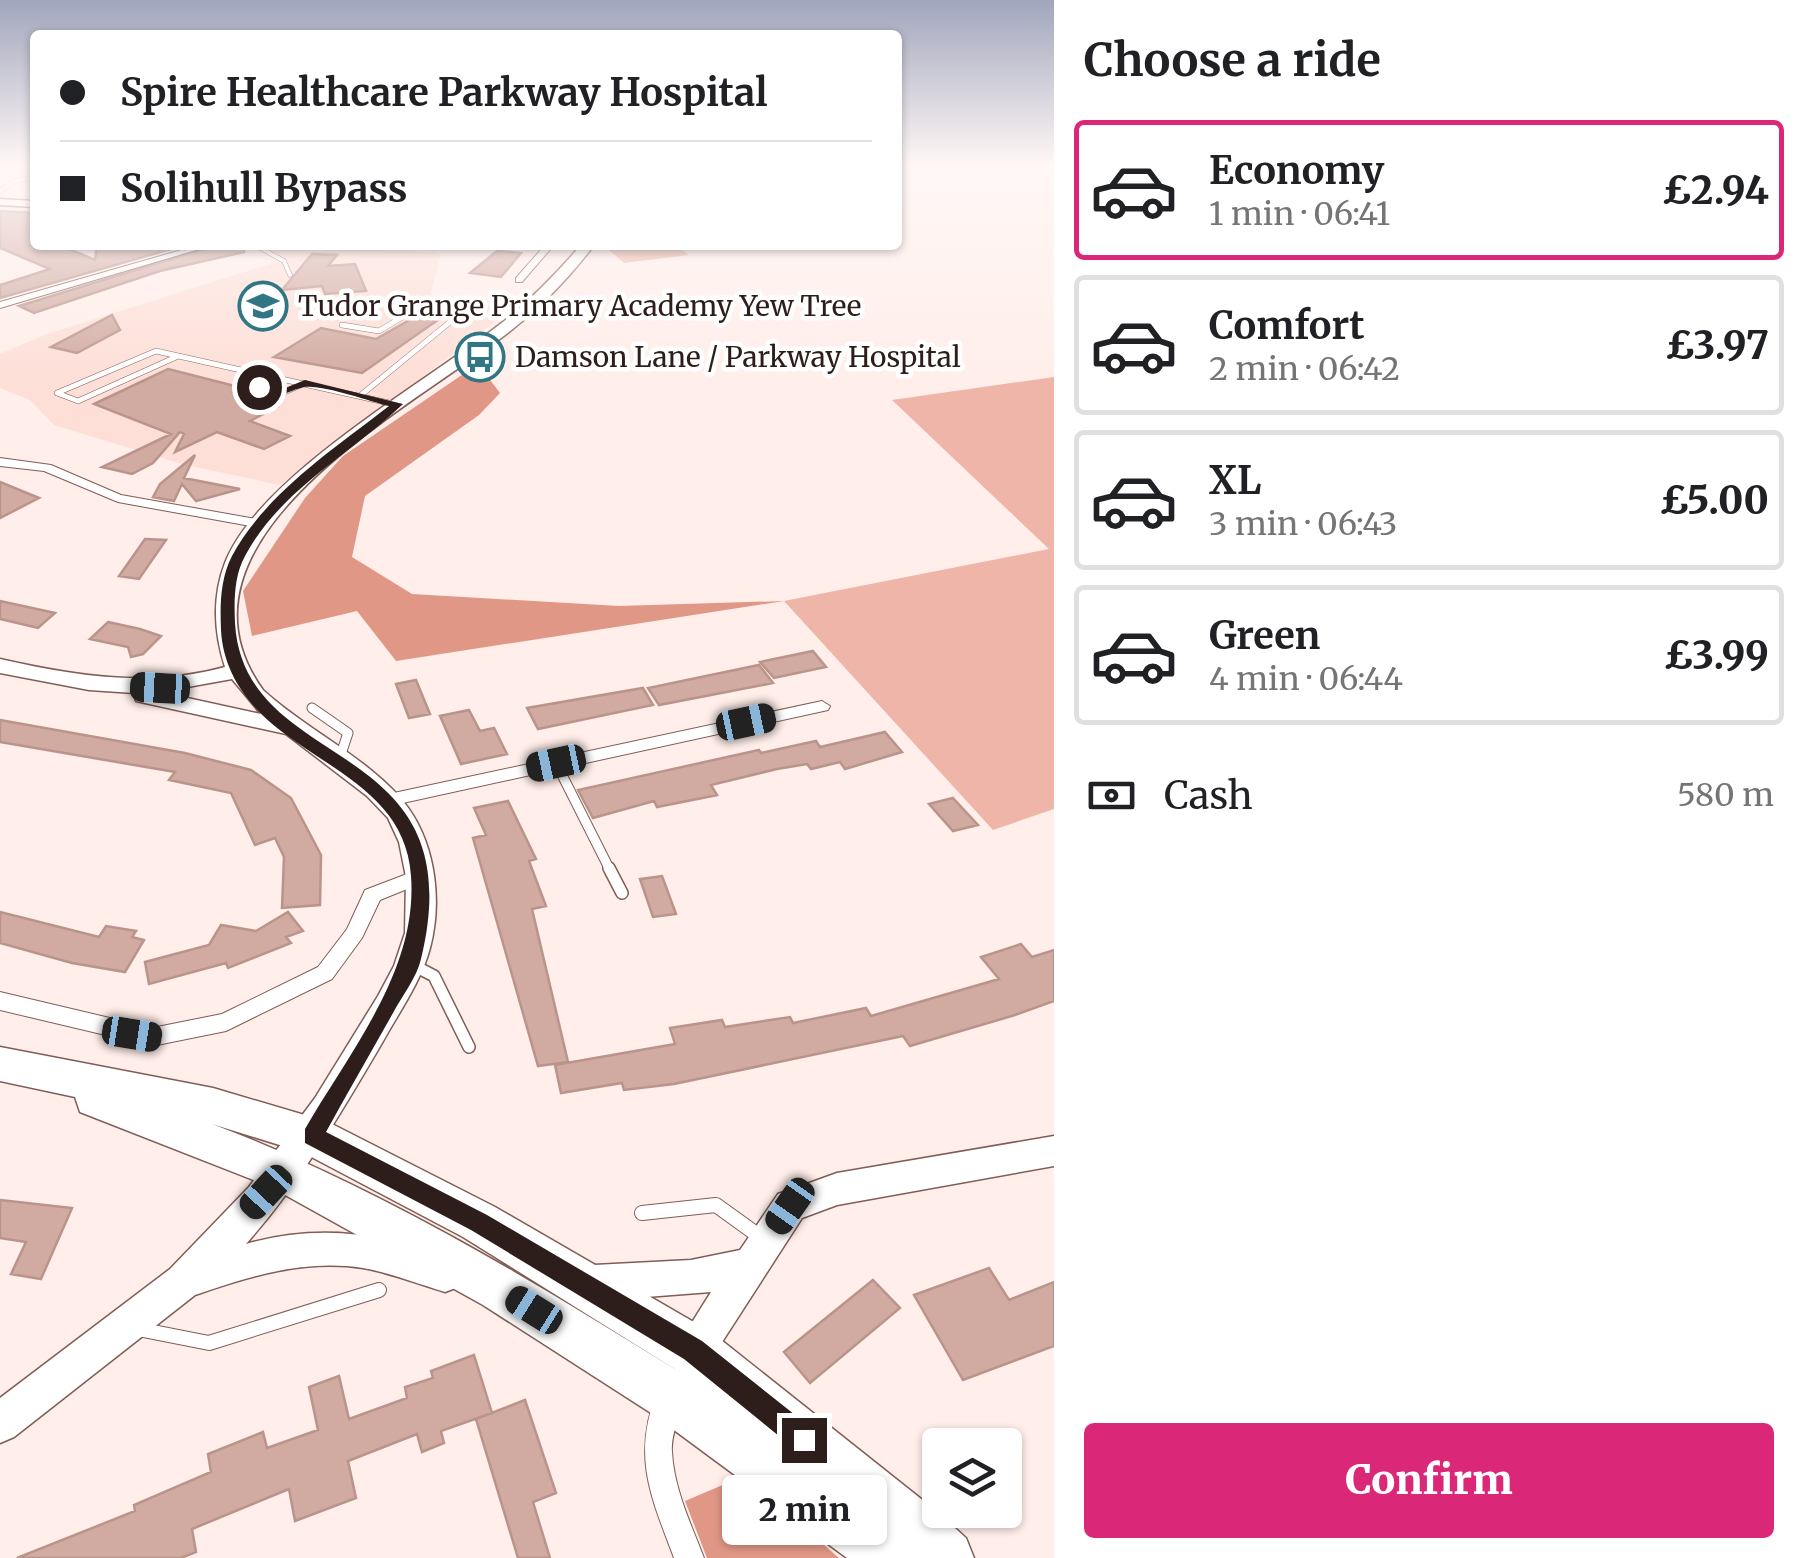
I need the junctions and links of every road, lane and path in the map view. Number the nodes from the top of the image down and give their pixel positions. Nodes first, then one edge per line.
1 (192, 250) edge
2 (265, 250) edge
3 (546, 250) edge
4 (584, 250) edge
5 (506, 270) dead end
6 (290, 275) dead end
7 (0, 306) edge
8 (342, 325) dead end
9 (178, 356) junction
10 (274, 377) junction
11 (305, 383) junction
12 (57, 393) joint
13 (361, 395) junction
14 (398, 404) junction
15 (0, 462) edge
16 (262, 524) junction
17 (0, 666) edge
18 (236, 670) junction
19 (93, 685) junction
20 (822, 706) dead end
21 (312, 708) dead end
22 (285, 727) junction
23 (339, 760) junction
24 (556, 763) junction
25 (389, 800) junction
26 (420, 876) junction
27 (622, 894) dead end
28 (411, 963) junction
29 (0, 1001) edge
30 (469, 1047) dead end
31 (8, 1066) edge
32 (1054, 1152) edge
33 (299, 1154) junction
34 (642, 1213) dead end
35 (757, 1253) junction
36 (183, 1282) junction
37 (584, 1283) junction
38 (500, 1288) junction
39 (380, 1290) dead end
40 (126, 1327) junction
41 (681, 1373) junction
42 (0, 1424) edge
43 (688, 1558) edge
44 (894, 1558) edge
45 (946, 1558) edge

1 - 7 street
2 - 6 lane
3 - 5 street
4 - 14 street
8 - 13 lane
9 - 10 lane
9 - 12 lane
9 - 12 lane
10 - 11 lane
10 - 11 lane
11 - 13 lane
13 - 14 lane
14 - 16 street
15 - 16 street
16 - 18 street
17 - 19 street
18 - 19 street
18 - 22 street
19 - 22 street
20 - 24 street
21 - 23 lane
22 - 23 street
23 - 25 street
24 - 25 street
24 - 27 lane
25 - 26 street
26 - 28 street
26 - 29 street
28 - 30 lane
28 - 33 street
31 - 33 highway
32 - 35 street
33 - 36 street
33 - 37 highway
33 - 38 highway
34 - 35 lane
35 - 37 street
35 - 41 street
36 - 38 street
36 - 40 street
37 - 41 highway
38 - 41 highway
39 - 40 lane
40 - 42 street
41 - 43 street
41 - 44 highway
41 - 45 highway

